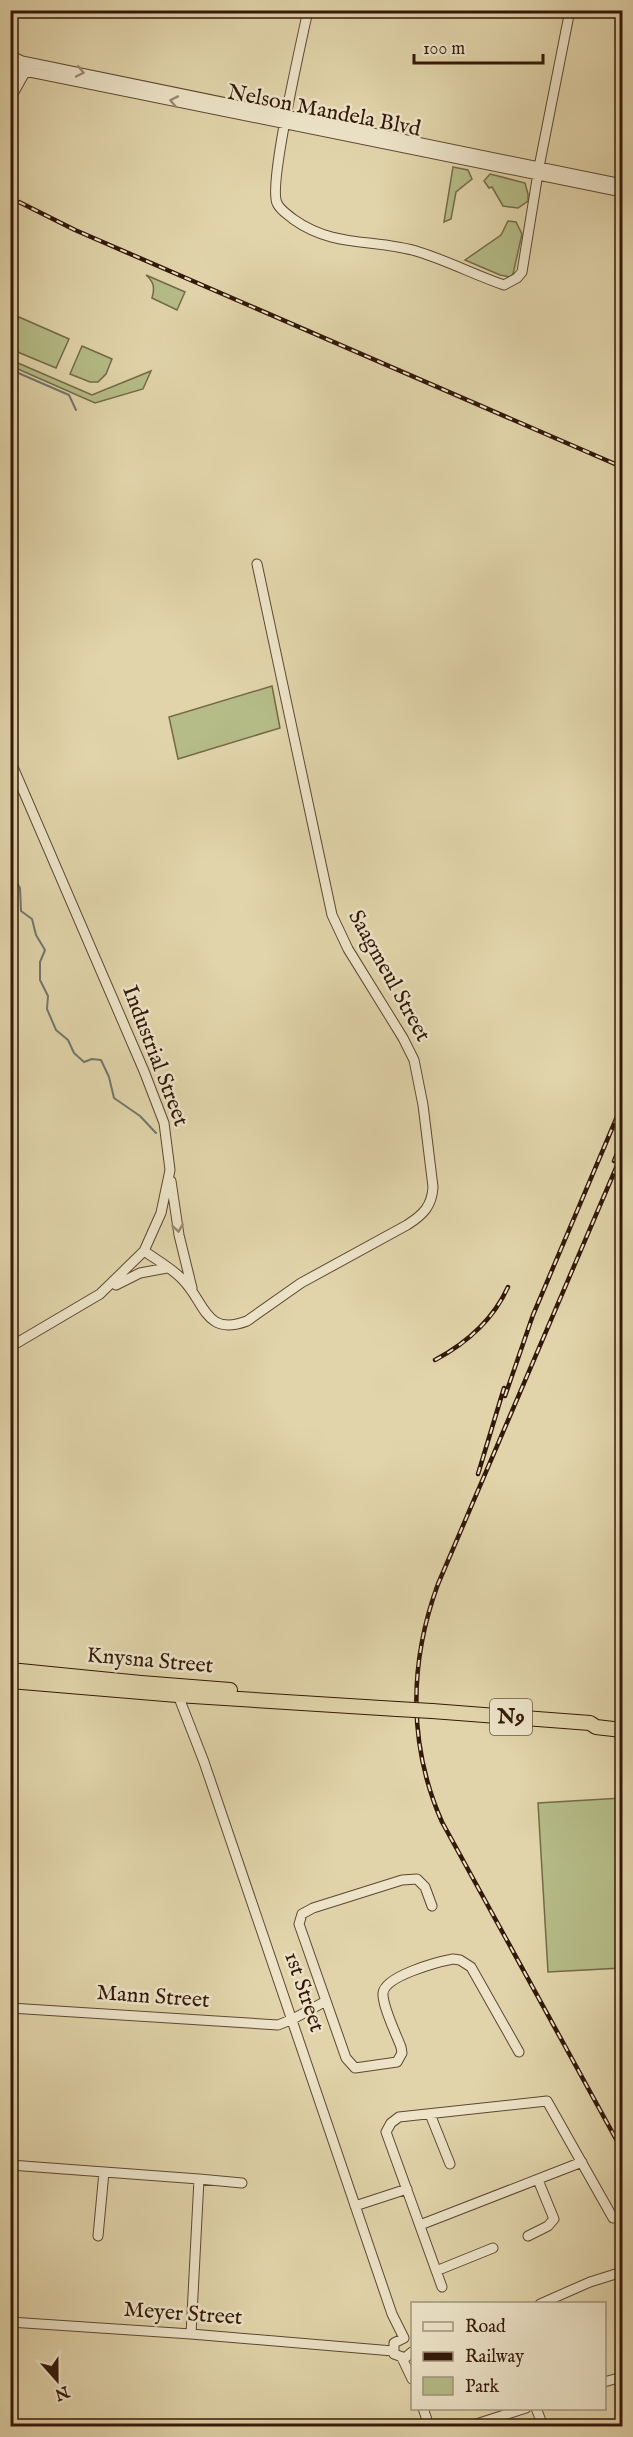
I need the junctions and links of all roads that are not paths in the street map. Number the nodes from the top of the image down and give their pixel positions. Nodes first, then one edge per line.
1 (308, 10) edge
2 (570, 10) edge
3 (10, 55) edge
4 (26, 62) junction
5 (18, 71) edge
6 (10, 87) edge
7 (10, 99) edge
8 (286, 119) junction
9 (538, 171) junction
10 (622, 184) edge
11 (622, 192) edge
12 (257, 564) dead end
13 (10, 760) edge
14 (170, 1170) junction
15 (144, 1251) junction
16 (167, 1268) junction
17 (192, 1292) junction
18 (100, 1294) junction
19 (10, 1347) edge
20 (10, 1670) edge
21 (10, 1681) edge
22 (176, 1690) junction
23 (622, 1720) edge
24 (590, 1723) junction
25 (622, 1730) edge
26 (432, 1906) dead end
27 (326, 2001) junction
28 (10, 2008) edge
29 (293, 2019) junction
30 (519, 2052) dead end
31 (430, 2114) junction
32 (582, 2162) junction
33 (450, 2164) dead end
34 (10, 2165) edge
35 (104, 2172) junction
36 (199, 2179) junction
37 (538, 2180) junction
38 (242, 2183) dead end
39 (407, 2189) junction
40 (355, 2206) junction
41 (613, 2218) dead end
42 (420, 2225) junction
43 (98, 2236) dead end
44 (528, 2236) dead end
45 (493, 2248) dead end
46 (436, 2271) junction
47 (622, 2272) edge
48 (442, 2287) dead end
49 (545, 2302) edge
50 (10, 2322) edge
51 (190, 2334) junction
52 (404, 2343) edge
53 (410, 2355) edge
54 (622, 2376) edge
55 (606, 2381) edge
56 (423, 2410) edge
57 (523, 2410) edge
58 (536, 2410) edge
59 (429, 2427) edge
60 (470, 2427) edge
61 (543, 2427) edge

1 - 8 street
2 - 9 street
3 - 4 street, Nelson Mandela Blvd
4 - 5 street
4 -> 8 street, Nelson Mandela Blvd
5 - 6 street
5 - 7 street
8 -> 5 street, Nelson Mandela Blvd
8 - 9 street, Nelson Mandela Blvd
8 - 9 street
9 - 10 street, Nelson Mandela Blvd
9 - 11 street, Nelson Mandela Blvd
12 - 17 street, Saagmeul Street
13 - 14 street, Industrial Street
14 - 15 street, Industrial Street
14 -> 17 street
15 - 16 street, Saagmeul Street
15 - 18 street, Industrial Street
16 - 17 street, Saagmeul Street
16 - 18 street
18 - 19 street, Industrial Street
20 - 22 highway, Knysna Street / N9
21 - 22 highway, Knysna Street / N9
22 - 24 highway, Knysna Street / N9, bridge
22 - 29 street, 1st Street
23 - 24 highway, N9
24 - 25 highway, N9
26 - 27 street
27 - 29 street, Mann Street
27 - 30 street
28 - 29 street, Mann Street
29 - 40 street, 1st Street
31 - 32 street
31 - 33 street
31 - 39 street
32 - 37 street
32 - 41 street
34 - 35 street
35 - 36 street
35 - 43 street
36 - 38 street
36 - 51 street
37 - 42 street
37 - 44 street
39 - 40 street
39 - 42 street
40 - 52 street, 1st Street
42 - 46 street
45 - 46 street
46 - 48 street
47 - 49 street
50 - 51 street, Meyer Street
51 - 52 street, Meyer Street
52 - 53 street
54 - 55 street
56 - 59 street
57 - 60 street
58 - 61 street

